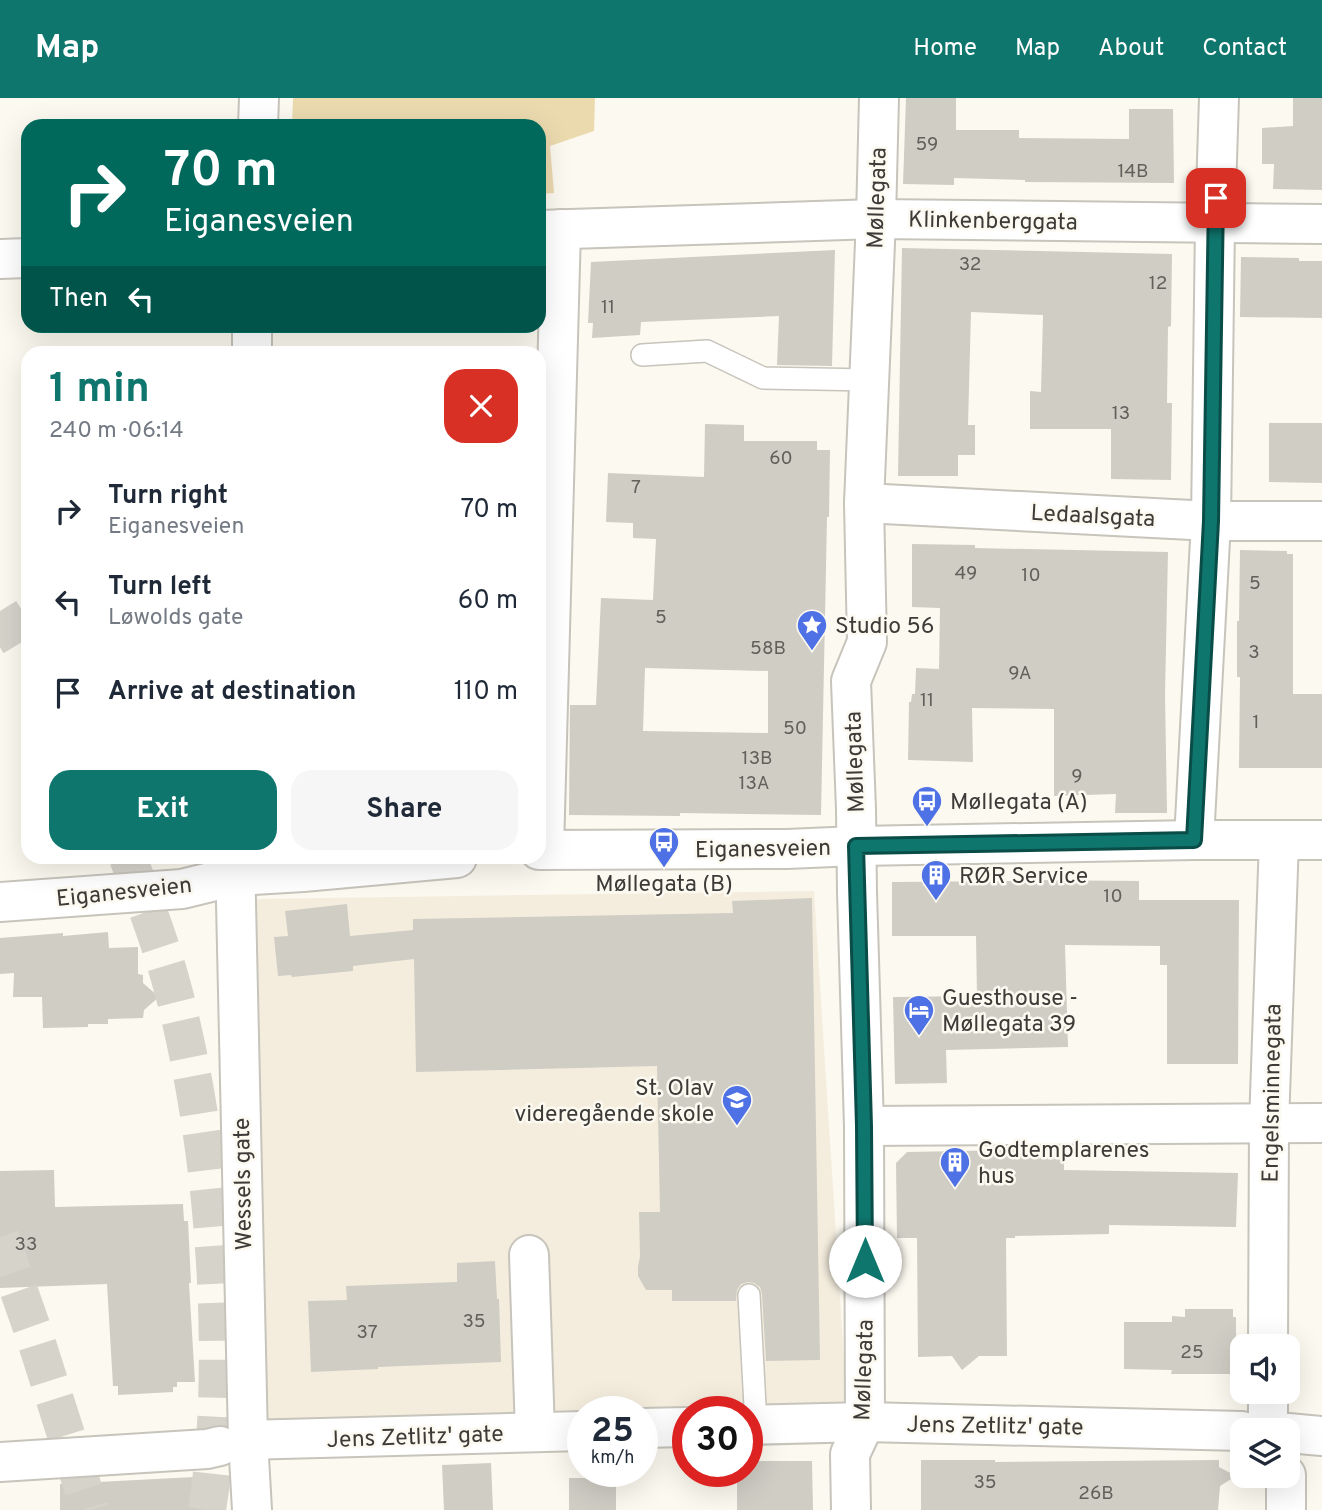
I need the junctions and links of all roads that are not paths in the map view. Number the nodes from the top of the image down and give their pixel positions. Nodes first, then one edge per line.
1 (259, 98) edge
2 (879, 98) edge
3 (1219, 98) edge
4 (258, 119) edge
5 (876, 219) junction
6 (1215, 223) junction
7 (1322, 224) edge
8 (550, 230) edge
9 (21, 258) edge
10 (0, 260) edge
11 (642, 355) dead end
12 (869, 380) junction
13 (864, 503) junction
14 (1322, 520) edge
15 (1211, 521) junction
16 (546, 540) edge
17 (1194, 840) junction
18 (1279, 840) junction
19 (1322, 840) edge
20 (856, 846) junction
21 (546, 849) edge
22 (395, 864) edge
23 (235, 867) edge
24 (0, 902) edge
25 (1322, 1123) edge
26 (1269, 1124) junction
27 (864, 1126) junction
28 (529, 1255) dead end
29 (749, 1295) dead end
30 (1268, 1334) edge
31 (751, 1396) edge
32 (865, 1422) junction
33 (763, 1425) edge
34 (567, 1431) edge
35 (1230, 1431) edge
36 (535, 1432) junction
37 (1300, 1434) edge
38 (1322, 1436) edge
39 (234, 1443) junction
40 (0, 1462) edge
41 (1286, 1488) edge
42 (252, 1510) edge
43 (851, 1510) edge
44 (1286, 1510) edge

1 - 4 street
2 - 5 street, Møllegata
3 - 6 street
5 - 6 street, Klinkenberggata
5 - 8 street, Klinkenberggata
5 - 12 street, Møllegata
6 - 7 street, Klinkenberggata
6 - 15 street
8 - 16 street
9 - 10 street
11 - 12 lane
12 - 13 street, Møllegata
13 - 15 street, Ledaalsgata
13 - 20 street, Møllegata
14 - 15 street, Ledaalsgata
15 - 17 street
17 - 18 street, Eiganesveien
17 - 20 street, Eiganesveien
18 - 19 street, Eiganesveien
18 - 26 street, Engelsminnegata
20 - 21 street, Eiganesveien
20 - 27 street, Møllegata
22 - 23 street, Eiganesveien
23 - 24 street, Eiganesveien
23 - 39 street, Wessels gate
25 - 26 street
26 - 27 street
26 - 30 street, Engelsminnegata
27 - 32 street, Møllegata
28 - 36 street
29 - 31 lane
32 - 33 street, Jens Zetlitz' gate
32 - 35 street, Jens Zetlitz' gate
32 - 43 street, Møllegata
34 - 36 street, Jens Zetlitz' gate
36 - 39 street, Jens Zetlitz' gate
37 - 38 street
39 - 40 street, Jens Zetlitz' gate
39 - 42 street, Wessels gate
41 - 44 street

